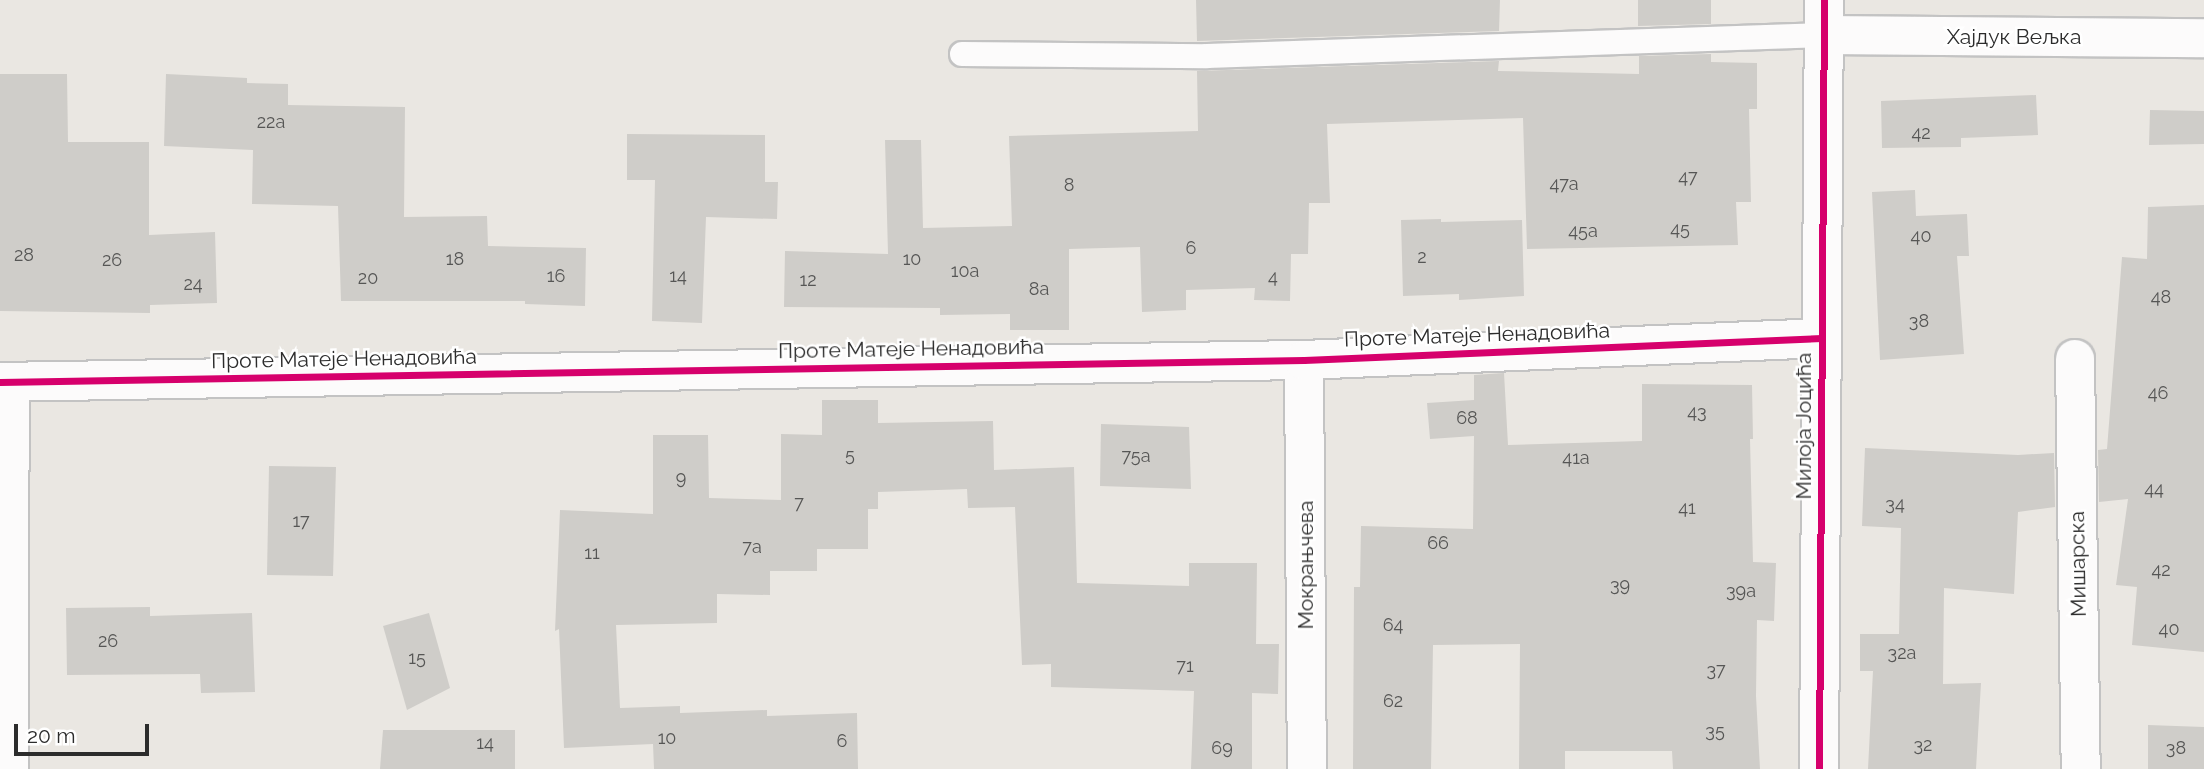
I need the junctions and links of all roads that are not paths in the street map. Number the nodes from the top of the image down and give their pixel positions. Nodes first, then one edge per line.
1 (1824, 18) edge
2 (2204, 38) edge
3 (962, 54) dead end
4 (1822, 338) junction
5 (2075, 359) dead end
6 (1304, 360) junction
7 (5, 382) edge
8 (9, 769) edge
9 (1307, 769) edge
10 (1818, 769) edge
11 (2081, 769) edge

1 - 2 street, Хајдук Вељка
1 - 3 lane
1 - 4 street, Милоја Јоцића
4 - 6 street, Проте Матеје Ненадовића
4 - 10 street, Милоја Јоцића
5 - 11 street, Мишарска
6 - 7 street, Проте Матеје Ненадовића
6 - 9 street, Мокрањчева
7 - 8 street

